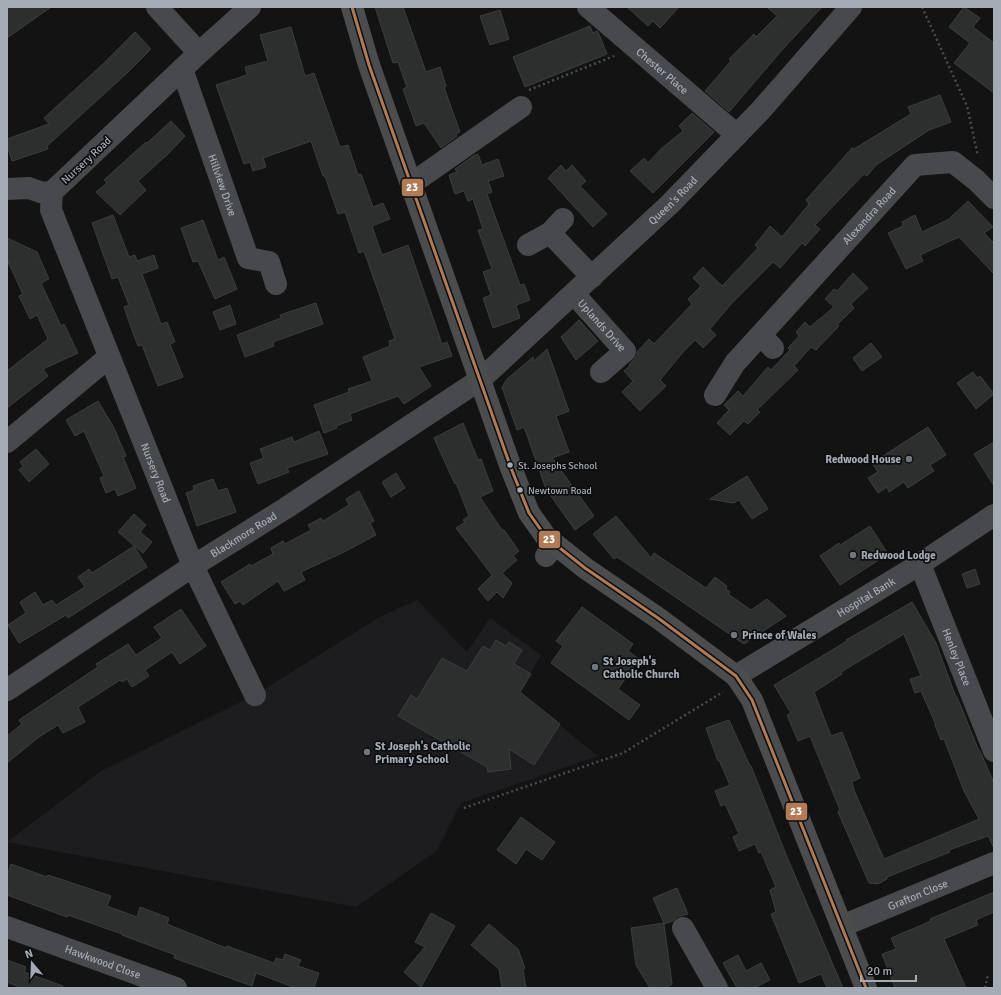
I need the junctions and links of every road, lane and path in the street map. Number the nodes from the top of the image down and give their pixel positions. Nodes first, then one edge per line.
1 (157, 7) edge
2 (250, 7) edge
3 (352, 7) edge
4 (588, 7) edge
5 (851, 7) edge
6 (922, 7) edge
7 (634, 46) junction
8 (199, 53) junction
9 (182, 69) junction
10 (521, 107) joint
11 (737, 135) junction
12 (411, 184) junction
13 (7, 189) edge
14 (52, 192) junction
15 (988, 192) edge
16 (528, 245) dead end
17 (592, 277) junction
18 (276, 284) dead end
19 (574, 294) junction
20 (109, 357) junction
21 (601, 372) dead end
22 (481, 379) junction
23 (715, 395) dead end
24 (7, 442) edge
25 (994, 515) edge
26 (920, 564) junction
27 (193, 566) junction
28 (738, 679) junction
29 (7, 690) edge
30 (255, 695) dead end
31 (994, 751) edge
32 (464, 808) dead end
33 (994, 863) edge
34 (842, 926) junction
35 (7, 927) edge
36 (683, 928) dead end
37 (988, 974) dead end
38 (176, 988) edge
39 (717, 988) edge
40 (866, 988) edge
41 (985, 988) edge

1 - 8 street
2 - 8 street, Nursery Road
3 - 12 main road
4 - 7 street, Chester Place
5 - 11 street, Queen's Road
6 - 15 path
7 - 10 path
7 - 11 street, Chester Place
8 - 9 street, Nursery Road
9 - 14 street, Nursery Road
9 - 18 street, Hillview Drive
10 - 12 street
11 - 17 street, Queen's Road
12 - 22 main road
13 - 14 street
14 - 20 street, Nursery Road
15 - 23 street, Alexandra Road
16 - 17 street
17 - 19 street, Queen's Road
19 - 21 street, Uplands Drive
19 - 22 street, Queen's Road
20 - 24 street
20 - 27 street, Nursery Road
22 - 27 street, Blackmore Road
22 - 28 main road
25 - 26 street, Hospital Bank
26 - 28 street, Hospital Bank
26 - 31 street, Henley Place
27 - 29 street, Blackmore Road
27 - 30 street, Nursery Road
28 - 32 path
28 - 34 main road
33 - 34 street, Grafton Close
34 - 40 main road
35 - 38 street, Hawkwood Close
36 - 39 street
37 - 41 path

